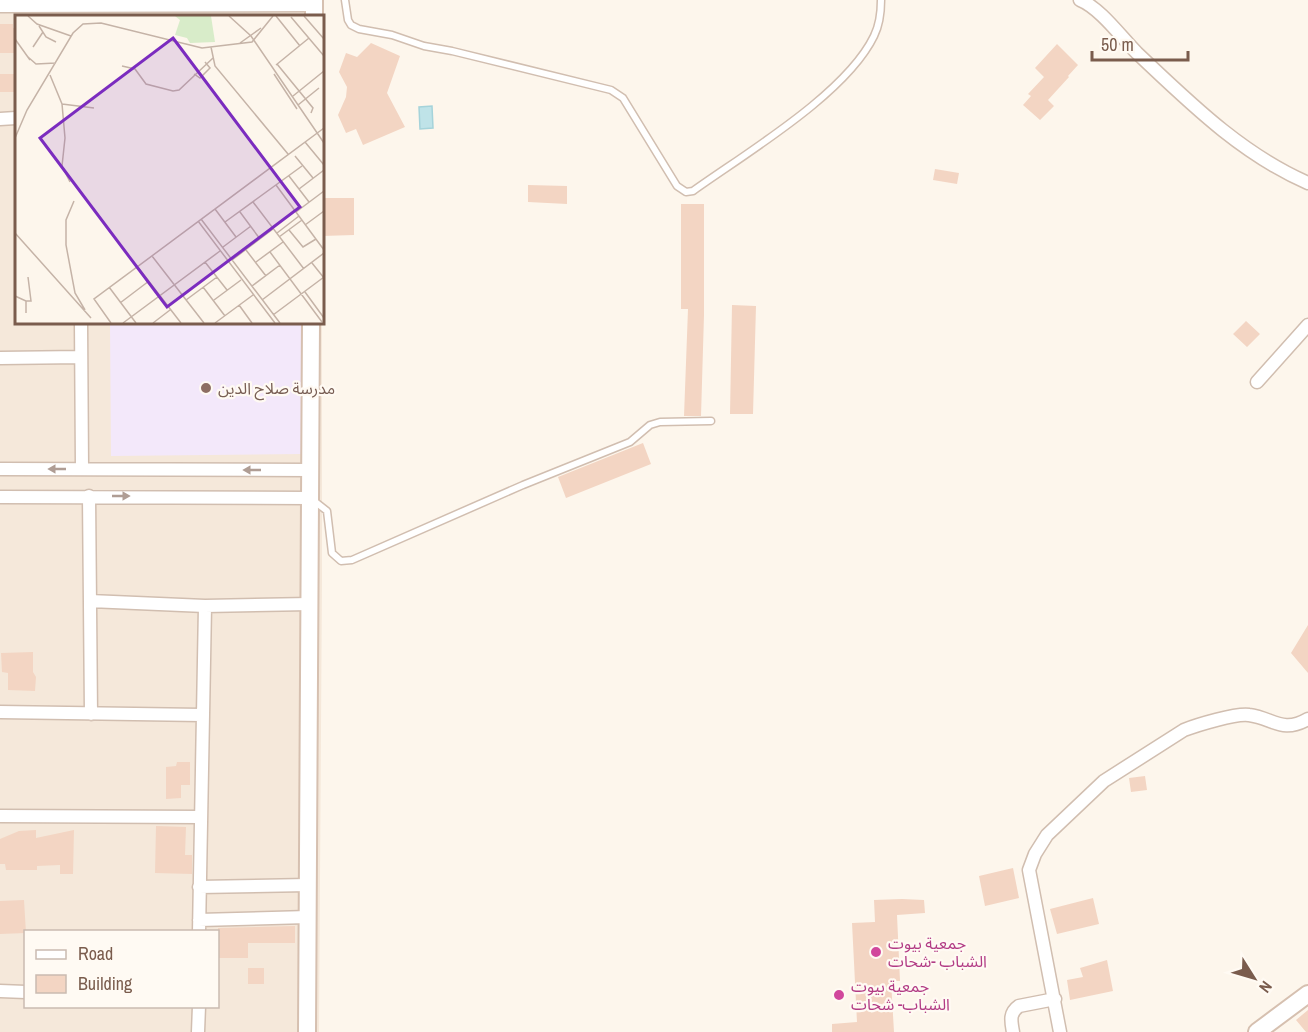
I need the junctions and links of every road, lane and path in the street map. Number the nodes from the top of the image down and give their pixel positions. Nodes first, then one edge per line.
1 (345, 0) edge
2 (881, 0) edge
3 (1080, 0) edge
4 (197, 3) edge
5 (0, 6) edge
6 (83, 7) edge
7 (314, 7) edge
8 (15, 118) edge
9 (0, 119) edge
10 (1308, 183) edge
11 (81, 324) edge
12 (311, 324) edge
13 (1308, 325) edge
14 (81, 357) junction
15 (0, 358) edge
16 (1257, 382) dead end
17 (711, 422) dead end
18 (82, 468) junction
19 (0, 469) edge
20 (311, 470) junction
21 (89, 496) junction
22 (0, 497) edge
23 (310, 498) junction
24 (90, 600) junction
25 (310, 604) junction
26 (205, 606) junction
27 (0, 712) edge
28 (90, 714) junction
29 (202, 715) junction
30 (1308, 719) edge
31 (0, 816) edge
32 (201, 817) junction
33 (308, 885) junction
34 (199, 887) junction
35 (308, 916) junction
36 (199, 926) edge
37 (0, 991) edge
38 (24, 992) edge
39 (1308, 994) edge
40 (1055, 999) junction
41 (199, 1008) edge
42 (198, 1032) edge
43 (307, 1032) edge
44 (1013, 1032) edge
45 (1060, 1032) edge
46 (1257, 1032) edge

1 - 2 lane
3 - 10 street
4 - 6 street
4 - 7 street
5 - 6 street
8 - 9 street
11 - 14 street
12 - 20 street
13 - 16 street
14 - 15 street
14 - 18 street
17 - 23 lane
18 -> 19 street
20 -> 18 street
20 - 23 street
21 - 22 street
21 -> 23 street
21 - 24 street
23 - 25 street
24 - 26 street
24 - 28 street
25 - 26 street
25 - 33 street
26 - 29 street
27 - 28 street
28 - 29 street
29 - 32 street
30 - 40 street
31 - 32 street
32 - 34 street
33 - 34 street
33 - 35 street
34 - 36 street
35 - 36 street
35 - 43 street
37 - 38 street
39 - 46 street
40 - 44 street
40 - 45 street
41 - 42 street

